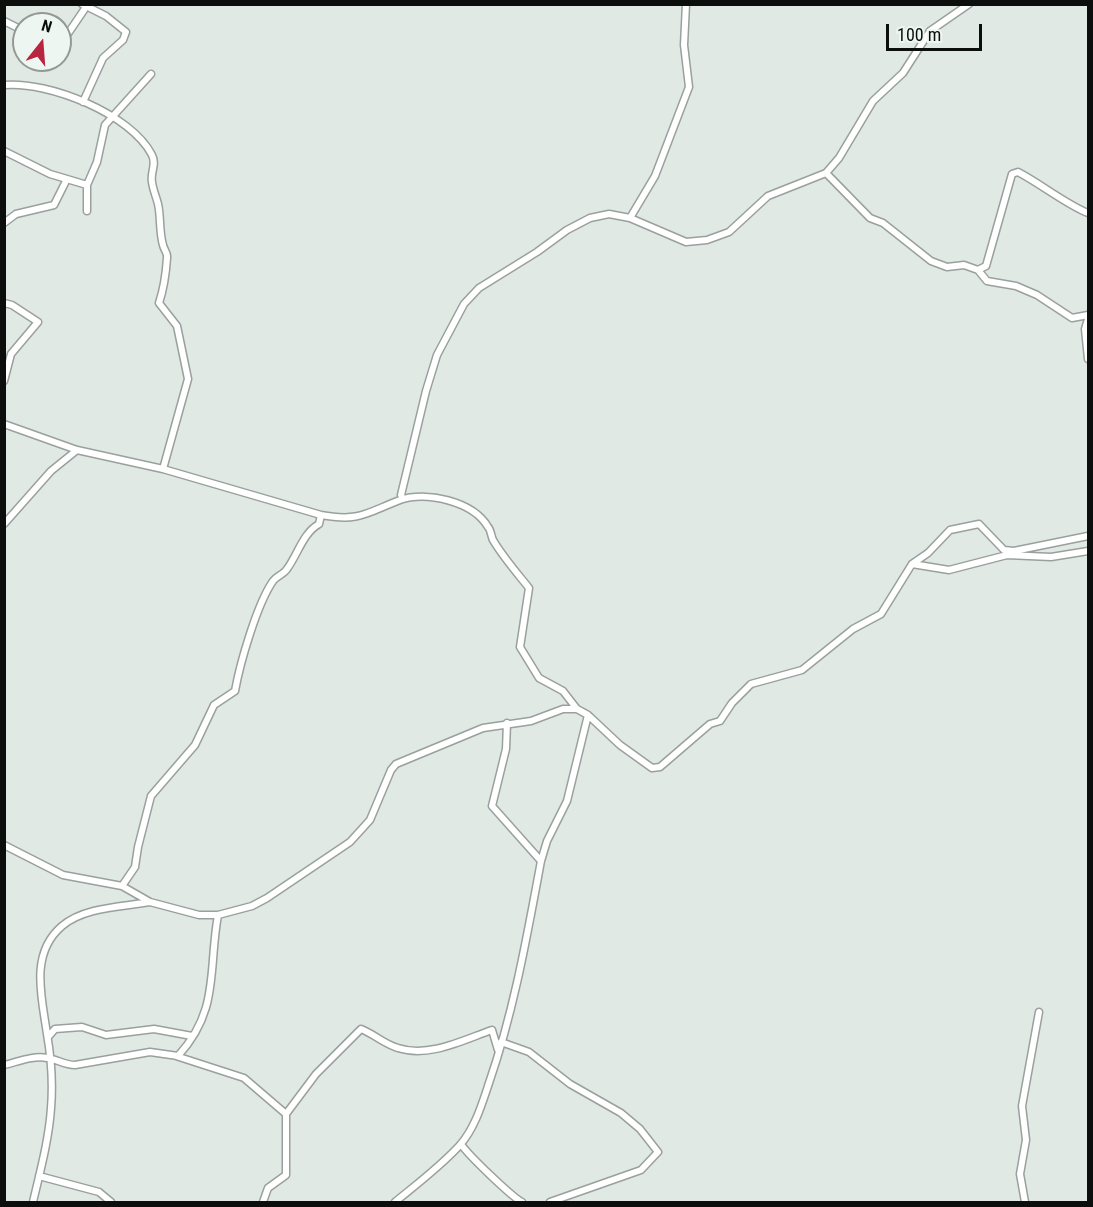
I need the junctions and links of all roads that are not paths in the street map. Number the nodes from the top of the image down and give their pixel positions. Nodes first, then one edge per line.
1 (686, 4) edge
2 (969, 4) edge
3 (84, 6) edge
4 (72, 27) edge
5 (151, 74) dead end
6 (4, 85) edge
7 (83, 102) junction
8 (113, 115) junction
9 (4, 151) edge
10 (826, 173) junction
11 (68, 179) junction
12 (87, 185) junction
13 (87, 211) dead end
14 (1089, 213) edge
15 (630, 219) junction
16 (4, 223) edge
17 (978, 270) junction
18 (4, 303) edge
19 (1089, 315) edge
20 (1089, 319) edge
21 (8, 353) edge
22 (1089, 359) edge
23 (4, 381) edge
24 (4, 424) edge
25 (77, 450) junction
26 (163, 469) junction
27 (403, 499) junction
28 (321, 515) junction
29 (6, 521) edge
30 (1089, 536) edge
31 (1089, 551) edge
32 (912, 564) junction
33 (577, 709) junction
34 (588, 715) junction
35 (507, 723) junction
36 (4, 845) edge
37 (541, 861) junction
38 (122, 886) junction
39 (150, 902) junction
40 (218, 915) junction
41 (1039, 1012) dead end
42 (192, 1036) junction
43 (48, 1037) junction
44 (501, 1042) junction
45 (499, 1054) junction
46 (176, 1056) junction
47 (49, 1058) junction
48 (4, 1065) edge
49 (286, 1114) junction
50 (461, 1144) junction
51 (39, 1176) junction
52 (515, 1201) edge
53 (33, 1203) edge
54 (111, 1203) edge
55 (263, 1203) edge
56 (395, 1203) edge
57 (522, 1203) edge
58 (550, 1203) edge
59 (1025, 1203) edge

1 - 15 street
2 - 10 street
3 - 4 street
3 - 7 street
5 - 8 street
6 - 7 street
7 - 8 street
8 - 12 street
8 - 26 street
9 - 11 street
10 - 15 street
10 - 17 street
11 - 12 street
11 - 16 street
12 - 13 street
14 - 17 street
15 - 27 street
17 - 19 street
18 - 21 street
20 - 22 street
21 - 23 street
24 - 25 street
25 - 26 street
25 - 29 street
26 - 28 street
27 - 28 street
27 - 33 street
28 - 38 street
30 - 32 street
31 - 32 street
32 - 34 street
33 - 34 street
33 - 35 street
34 - 37 street
35 - 37 street
35 - 40 street
36 - 38 street
37 - 44 street
38 - 39 street
39 - 40 street
39 - 43 street
40 - 42 street
41 - 59 street
42 - 43 street
42 - 46 street
43 - 47 street
44 - 45 street
44 - 58 street
45 - 49 street
45 - 50 street
46 - 47 street
46 - 49 street
47 - 48 street
47 - 51 street
49 - 55 street
50 - 52 street
50 - 56 street
51 - 53 street
51 - 54 street
52 - 57 street

